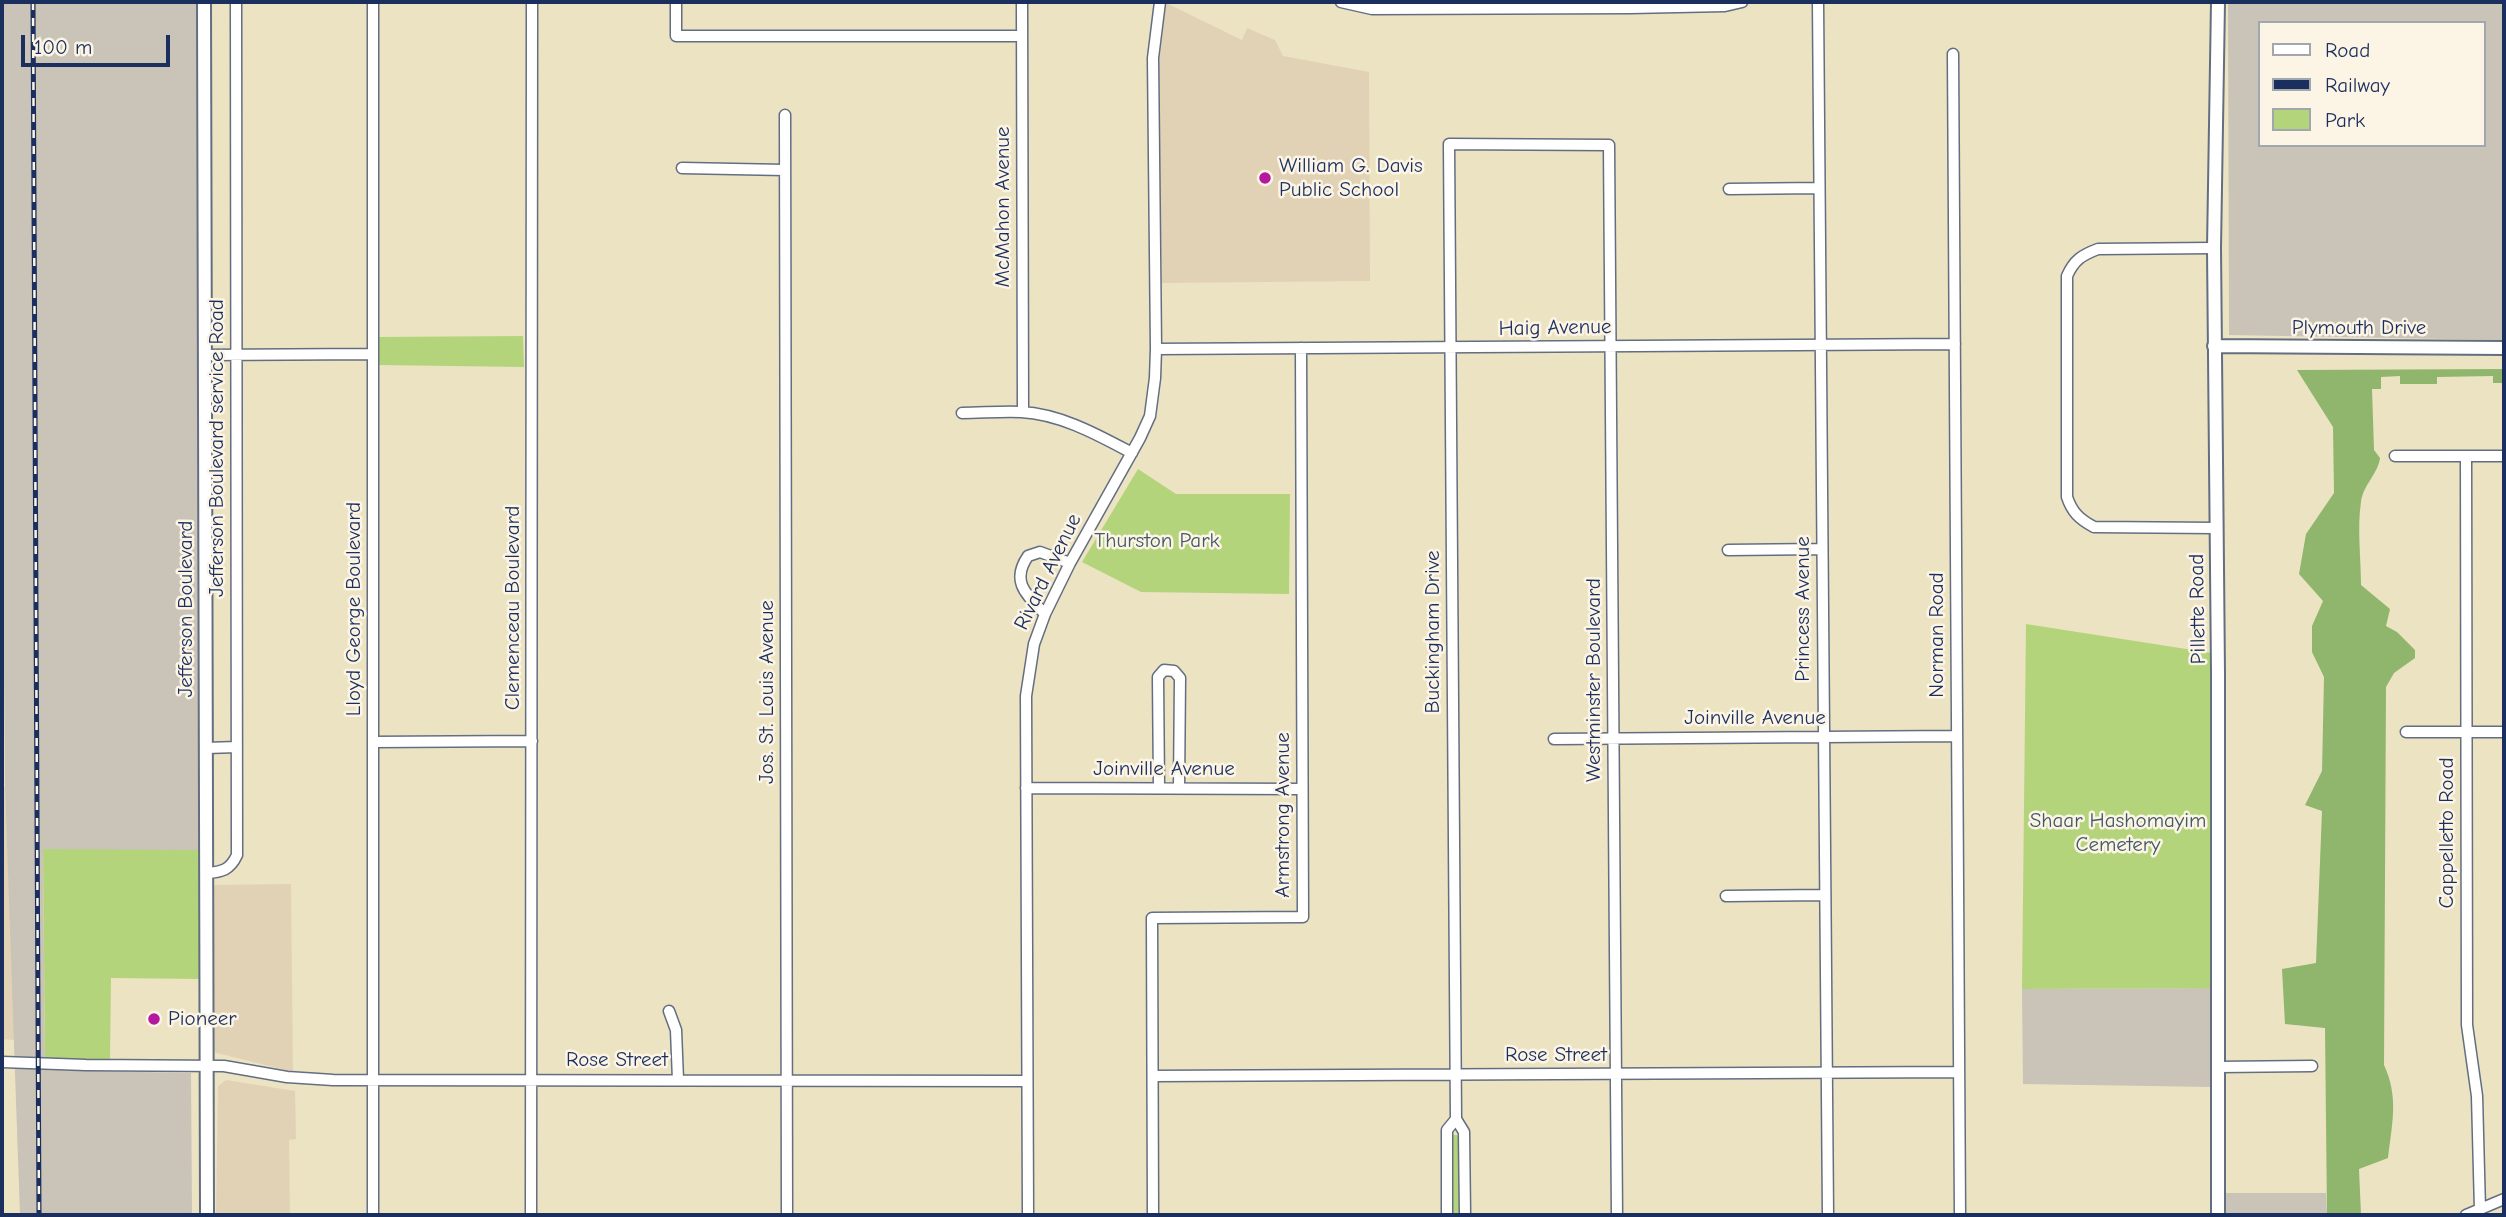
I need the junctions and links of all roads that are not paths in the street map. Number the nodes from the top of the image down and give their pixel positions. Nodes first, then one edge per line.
1 (204, 2) edge
2 (236, 2) edge
3 (373, 2) edge
4 (532, 2) edge
5 (676, 2) edge
6 (1022, 2) edge
7 (1160, 2) edge
8 (1341, 2) edge
9 (1742, 2) edge
10 (1818, 2) edge
11 (2218, 2) edge
12 (1630, 5) edge
13 (1022, 36) junction
14 (1953, 54) dead end
15 (785, 115) dead end
16 (1609, 145) joint
17 (682, 168) dead end
18 (785, 170) junction
19 (1819, 188) junction
20 (1729, 189) dead end
21 (2214, 248) junction
22 (1955, 344) junction
23 (1821, 345) junction
24 (1611, 346) junction
25 (2214, 346) junction
26 (1301, 348) junction
27 (1450, 348) junction
28 (2504, 348) edge
29 (1156, 349) junction
30 (373, 354) junction
31 (205, 355) junction
32 (236, 355) junction
33 (1023, 412) junction
34 (962, 413) dead end
35 (1132, 453) junction
36 (2395, 456) dead end
37 (2466, 456) junction
38 (2504, 456) edge
39 (2216, 528) junction
40 (1822, 549) junction
41 (1728, 550) dead end
42 (1070, 563) junction
43 (1045, 614) junction
44 (2406, 732) dead end
45 (2466, 732) junction
46 (2504, 732) edge
47 (1957, 736) junction
48 (1824, 737) junction
49 (1614, 738) junction
50 (1553, 739) dead end
51 (532, 741) junction
52 (373, 742) junction
53 (237, 747) junction
54 (206, 748) junction
55 (1026, 788) junction
56 (1159, 788) junction
57 (1179, 788) junction
58 (1302, 789) junction
59 (207, 873) junction
60 (1825, 895) junction
61 (1726, 897) dead end
62 (669, 1011) dead end
63 (2, 1062) edge
64 (207, 1066) junction
65 (2312, 1066) dead end
66 (2218, 1067) junction
67 (1959, 1072) junction
68 (1826, 1073) junction
69 (1455, 1074) junction
70 (1616, 1074) junction
71 (1153, 1076) junction
72 (531, 1079) junction
73 (373, 1080) junction
74 (678, 1080) junction
75 (786, 1080) junction
76 (1027, 1081) junction
77 (1456, 1119) junction
78 (2504, 1199) edge
79 (2480, 1210) junction
80 (207, 1215) edge
81 (373, 1215) edge
82 (531, 1215) edge
83 (787, 1215) edge
84 (1028, 1215) edge
85 (1153, 1215) edge
86 (1447, 1215) edge
87 (1465, 1215) edge
88 (1617, 1215) edge
89 (1828, 1215) edge
90 (1960, 1215) edge
91 (2218, 1215) edge
92 (2466, 1215) edge

1 - 31 street, Jefferson Boulevard
2 - 32 street, Jefferson Boulevard service Road
3 - 30 street, Lloyd George Boulevard
4 - 51 street, Clemenceau Boulevard
5 - 13 street
6 - 13 street, McMahon Avenue
7 - 29 street, Rivard Avenue
8 - 12 street
9 - 12 street
10 - 19 street, Princess Avenue
11 - 21 street, Pillette Road
13 - 33 street, McMahon Avenue
14 - 22 street, Norman Road
15 - 18 street, Jos. St. Louis Avenue
16 - 24 street, Westminster Boulevard
16 - 27 street, Buckingham Drive
17 - 18 street
18 - 75 street, Jos. St. Louis Avenue
19 - 20 street
19 - 23 street, Princess Avenue
21 - 25 street, Pillette Road
21 - 39 street
22 - 23 street, Haig Avenue
22 - 47 street, Norman Road
23 - 24 street, Haig Avenue
23 - 40 street, Princess Avenue
24 - 27 street, Haig Avenue
24 - 49 street, Westminster Boulevard
25 - 28 street, Plymouth Drive
25 - 39 street, Pillette Road
26 - 27 street, Haig Avenue
26 - 29 street, Haig Avenue
26 - 58 street, Armstrong Avenue
27 - 69 street, Buckingham Drive
29 - 35 street, Rivard Avenue
30 - 32 street
30 - 52 street, Lloyd George Boulevard
31 - 32 street
31 - 54 street, Jefferson Boulevard
32 - 53 street, Jefferson Boulevard service Road
33 - 34 street
33 - 35 street
35 - 42 street, Rivard Avenue
36 - 37 street
37 - 38 street
37 - 45 street, Cappelletto Road
39 - 66 street, Pillette Road
40 - 41 street
40 - 48 street, Princess Avenue
42 - 43 street, Rivard Avenue
42 - 43 street
43 - 55 street, Rivard Avenue
44 - 45 street
45 - 46 street
45 - 79 street, Cappelletto Road
47 - 48 street, Joinville Avenue
47 - 67 street, Norman Road
48 - 49 street, Joinville Avenue
48 - 60 street, Princess Avenue
49 - 50 street, Joinville Avenue
49 - 70 street, Westminster Boulevard
51 - 52 street
51 - 72 street, Clemenceau Boulevard
52 - 73 street, Lloyd George Boulevard
53 - 54 street
53 - 59 street, Jefferson Boulevard service Road
54 - 59 street, Jefferson Boulevard
55 - 56 street, Joinville Avenue
55 - 76 street, Rivard Avenue
56 - 57 street, Joinville Avenue
56 - 57 street
57 - 58 street, Joinville Avenue
58 - 71 street, Armstrong Avenue
59 - 64 street, Jefferson Boulevard
60 - 61 street
60 - 68 street, Princess Avenue
62 - 74 street
63 - 64 street, Rose Street
64 - 73 street, Rose Street
64 - 80 street, Jefferson Boulevard
65 - 66 street
66 - 91 street, Pillette Road
67 - 68 street, Rose Street
67 - 90 street, Norman Road
68 - 70 street, Rose Street
68 - 89 street, Princess Avenue
69 - 70 street, Rose Street
69 - 71 street, Rose Street
69 - 77 street, Buckingham Drive
70 - 88 street, Westminster Boulevard
71 - 85 street, Armstrong Avenue
72 - 73 street, Rose Street
72 - 74 street, Rose Street
72 - 82 street, Clemenceau Boulevard
73 - 81 street, Lloyd George Boulevard
74 - 75 street, Rose Street
75 - 76 street, Rose Street
75 - 83 street, Jos. St. Louis Avenue
76 - 84 street, Rivard Avenue
77 - 86 street, Buckingham Drive
77 - 87 street, Buckingham Drive
78 - 79 street
79 - 92 street

